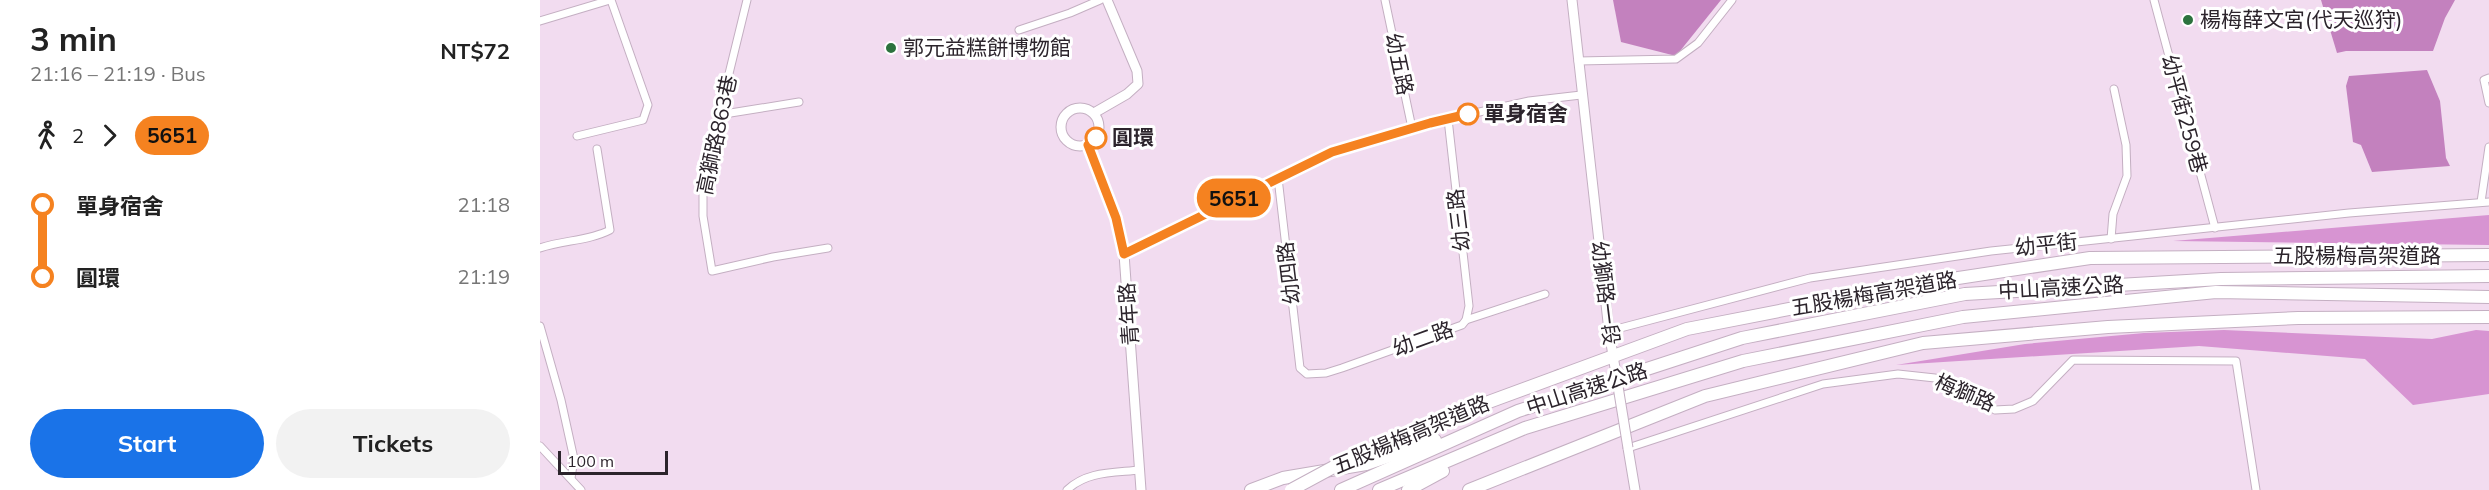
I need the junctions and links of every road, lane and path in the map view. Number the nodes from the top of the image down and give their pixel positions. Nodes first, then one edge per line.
1 (611, 0) edge
2 (747, 0) edge
3 (1100, 0) edge
4 (1107, 0) edge
5 (1385, 0) edge
6 (1572, 0) edge
7 (1732, 0) edge
8 (2154, 0) edge
9 (540, 21) edge
10 (1019, 30) dead end
11 (1578, 61) junction
12 (2489, 78) edge
13 (2114, 89) dead end
14 (1581, 95) junction
15 (799, 102) dead end
16 (2489, 103) edge
17 (1094, 113) junction
18 (718, 115) junction
19 (1448, 119) junction
20 (1412, 128) junction
21 (577, 136) dead end
22 (1088, 145) junction
23 (2489, 147) edge
24 (597, 149) dead end
25 (1278, 178) junction
26 (2485, 202) edge
27 (2215, 228) junction
28 (2111, 239) junction
29 (540, 248) edge
30 (828, 248) dead end
31 (1124, 254) junction
32 (2489, 255) edge
33 (2489, 276) edge
34 (1545, 294) dead end
35 (2489, 297) edge
36 (2489, 317) edge
37 (1466, 320) junction
38 (540, 326) edge
39 (1609, 331) junction
40 (1300, 368) joint
41 (1518, 411) junction
42 (1506, 436) junction
43 (540, 446) edge
44 (1628, 448) junction
45 (1140, 470) junction
46 (571, 478) junction
47 (581, 490) edge
48 (1067, 490) edge
49 (1141, 490) edge
50 (1251, 490) edge
51 (1291, 490) edge
52 (1341, 490) edge
53 (1379, 490) edge
54 (1407, 490) edge
55 (1469, 490) edge
56 (1635, 490) edge
57 (2256, 490) edge

1 - 9 street
1 - 21 street
2 - 18 street, 高獅路863巷
3 - 10 street
4 - 17 street
5 - 20 street, 幼五路
6 - 11 street, 幼獅路一段
7 - 11 street
8 - 27 street, 幼平街259巷
11 - 14 street, 幼獅路一段
12 - 16 street
13 - 28 street
14 - 19 street
14 - 39 street, 幼獅路一段
15 - 18 street
17 - 22 street
17 - 22 street
18 - 30 street, 高獅路863巷
19 - 20 street
19 - 37 street, 幼三路
20 - 25 street
22 - 31 street, 青年路
23 - 26 street
24 - 29 street
25 - 31 street
25 - 40 street, 幼四路
26 - 27 street, 幼平街
27 - 28 street, 幼平街
28 - 39 street, 幼平街
31 - 45 street, 青年路
32 - 51 highway, 五股楊梅高架道路, bridge
33 - 41 highway, 中山高速公路
34 - 37 street, 幼二路
35 - 42 highway, 中山高速公路
36 - 55 highway
37 - 40 street, 幼二路
38 - 46 street
39 - 44 street, 幼獅路一段, bridge
41 - 50 highway
41 - 52 highway, 中山高速公路
42 - 53 highway, 中山高速公路
42 - 54 highway
43 - 46 street
44 - 56 street, 幼獅路一段
44 - 57 street, 梅獅路
45 - 48 street
45 - 49 street, 青年路
46 - 47 street

